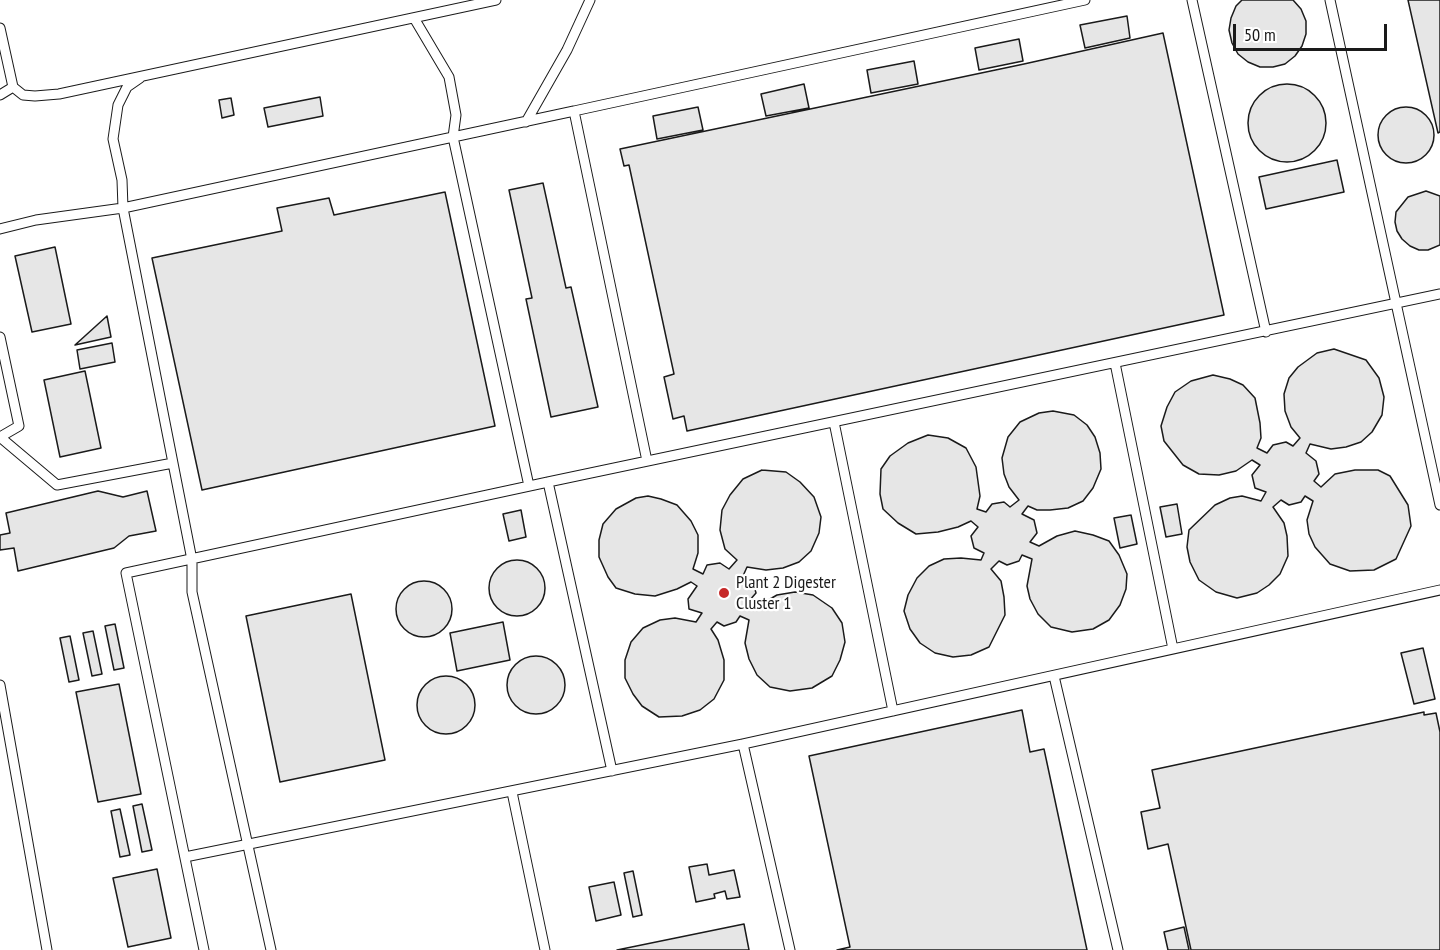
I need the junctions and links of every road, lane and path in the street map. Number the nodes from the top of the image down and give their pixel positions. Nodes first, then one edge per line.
1 (496, 0) edge
2 (590, 0) edge
3 (1085, 0) edge
4 (1192, 0) edge
5 (1330, 0) edge
6 (1048, 4) edge
7 (414, 18) junction
8 (0, 28) edge
9 (145, 76) junction
10 (13, 87) junction
11 (0, 95) edge
12 (574, 111) junction
13 (526, 122) junction
14 (453, 137) junction
15 (123, 208) junction
16 (0, 229) edge
17 (1440, 294) edge
18 (1396, 304) junction
19 (1266, 332) junction
20 (0, 337) edge
21 (1115, 363) junction
22 (834, 422) junction
23 (0, 437) edge
24 (647, 461) junction
25 (173, 463) junction
26 (548, 482) junction
27 (530, 486) junction
28 (1440, 505) edge
29 (192, 560) junction
30 (1440, 590) edge
31 (1173, 649) junction
32 (1054, 676) junction
33 (0, 685) edge
34 (893, 711) junction
35 (743, 744) junction
36 (612, 771) junction
37 (512, 792) junction
38 (247, 844) junction
39 (185, 856) junction
40 (47, 950) edge
41 (204, 950) edge
42 (271, 950) edge
43 (545, 950) edge
44 (790, 950) edge
45 (1118, 950) edge

1 - 7 lane
2 - 13 lane
3 - 6 lane
4 - 19 lane
5 - 18 lane
6 - 12 lane
7 - 9 lane
7 - 14 lane
8 - 10 lane
9 - 10 lane
9 - 15 lane
10 - 11 lane
12 - 13 lane
12 - 24 lane
13 - 14 lane
14 - 15 lane
14 - 27 lane
15 - 16 lane
15 - 25 lane
17 - 18 lane
18 - 19 lane
18 - 28 lane
19 - 21 lane
20 - 23 lane
21 - 22 lane
21 - 31 lane
22 - 24 lane
22 - 34 lane
23 - 25 lane
24 - 26 lane
25 - 29 lane
26 - 27 lane
26 - 36 lane
27 - 29 lane
29 - 38 lane
29 - 39 lane
30 - 31 lane
31 - 32 lane
32 - 34 lane
32 - 45 lane
33 - 40 lane
34 - 35 lane
35 - 36 lane
35 - 44 lane
36 - 37 lane
37 - 38 lane
37 - 43 lane
38 - 39 lane
38 - 42 lane
39 - 41 lane

